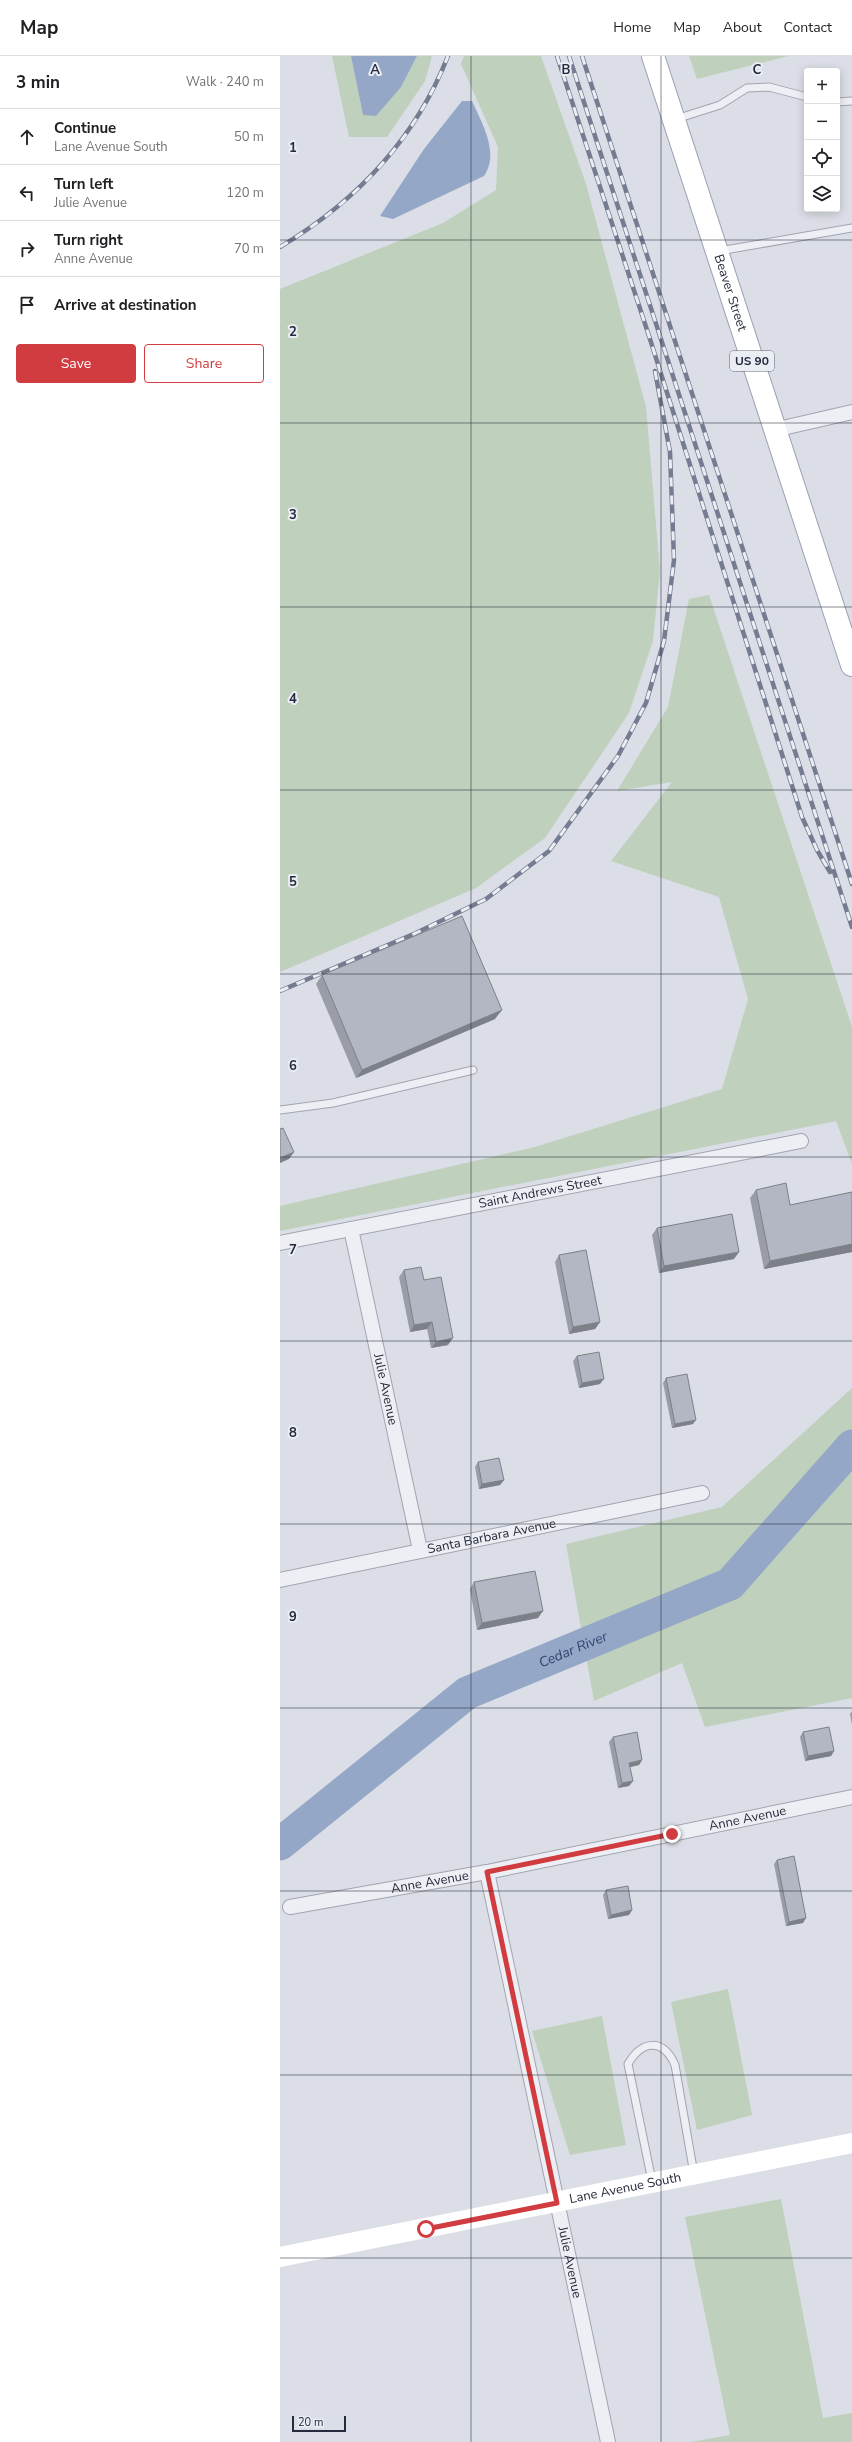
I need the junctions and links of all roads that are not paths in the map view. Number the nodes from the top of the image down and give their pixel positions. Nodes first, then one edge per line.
1 (653, 56) edge
2 (804, 96) edge
3 (852, 101) edge
4 (840, 102) edge
5 (674, 120) junction
6 (852, 228) edge
7 (716, 252) junction
8 (852, 412) edge
9 (774, 430) junction
10 (851, 660) edge
11 (473, 1070) dead end
12 (280, 1110) edge
13 (801, 1140) dead end
14 (352, 1229) junction
15 (280, 1244) edge
16 (702, 1493) dead end
17 (420, 1550) junction
18 (280, 1580) edge
19 (852, 1797) edge
20 (487, 1872) junction
21 (290, 1907) dead end
22 (852, 2143) edge
23 (694, 2175) junction
24 (653, 2183) junction
25 (557, 2203) junction
26 (280, 2257) edge
27 (608, 2442) edge

1 - 5 main road, Beaver Street / US 90
2 - 5 lane
3 - 4 lane
5 - 7 main road, Beaver Street / US 90
6 - 7 lane
7 - 9 main road, Beaver Street / US 90
8 - 9 street
9 - 10 main road, Beaver Street / US 90
11 - 12 lane
13 - 14 street, Saint Andrews Street
14 - 15 street, Saint Andrews Street
14 - 17 street, Julie Avenue
16 - 17 street, Santa Barbara Avenue
17 - 18 street, Santa Barbara Avenue
19 - 20 street, Anne Avenue
20 - 21 street, Anne Avenue
20 - 25 street, Julie Avenue
22 - 23 main road, Lane Avenue South
23 - 24 main road, Lane Avenue South
23 - 24 lane
24 - 25 main road, Lane Avenue South
25 - 26 main road, Lane Avenue South
25 - 27 street, Julie Avenue

